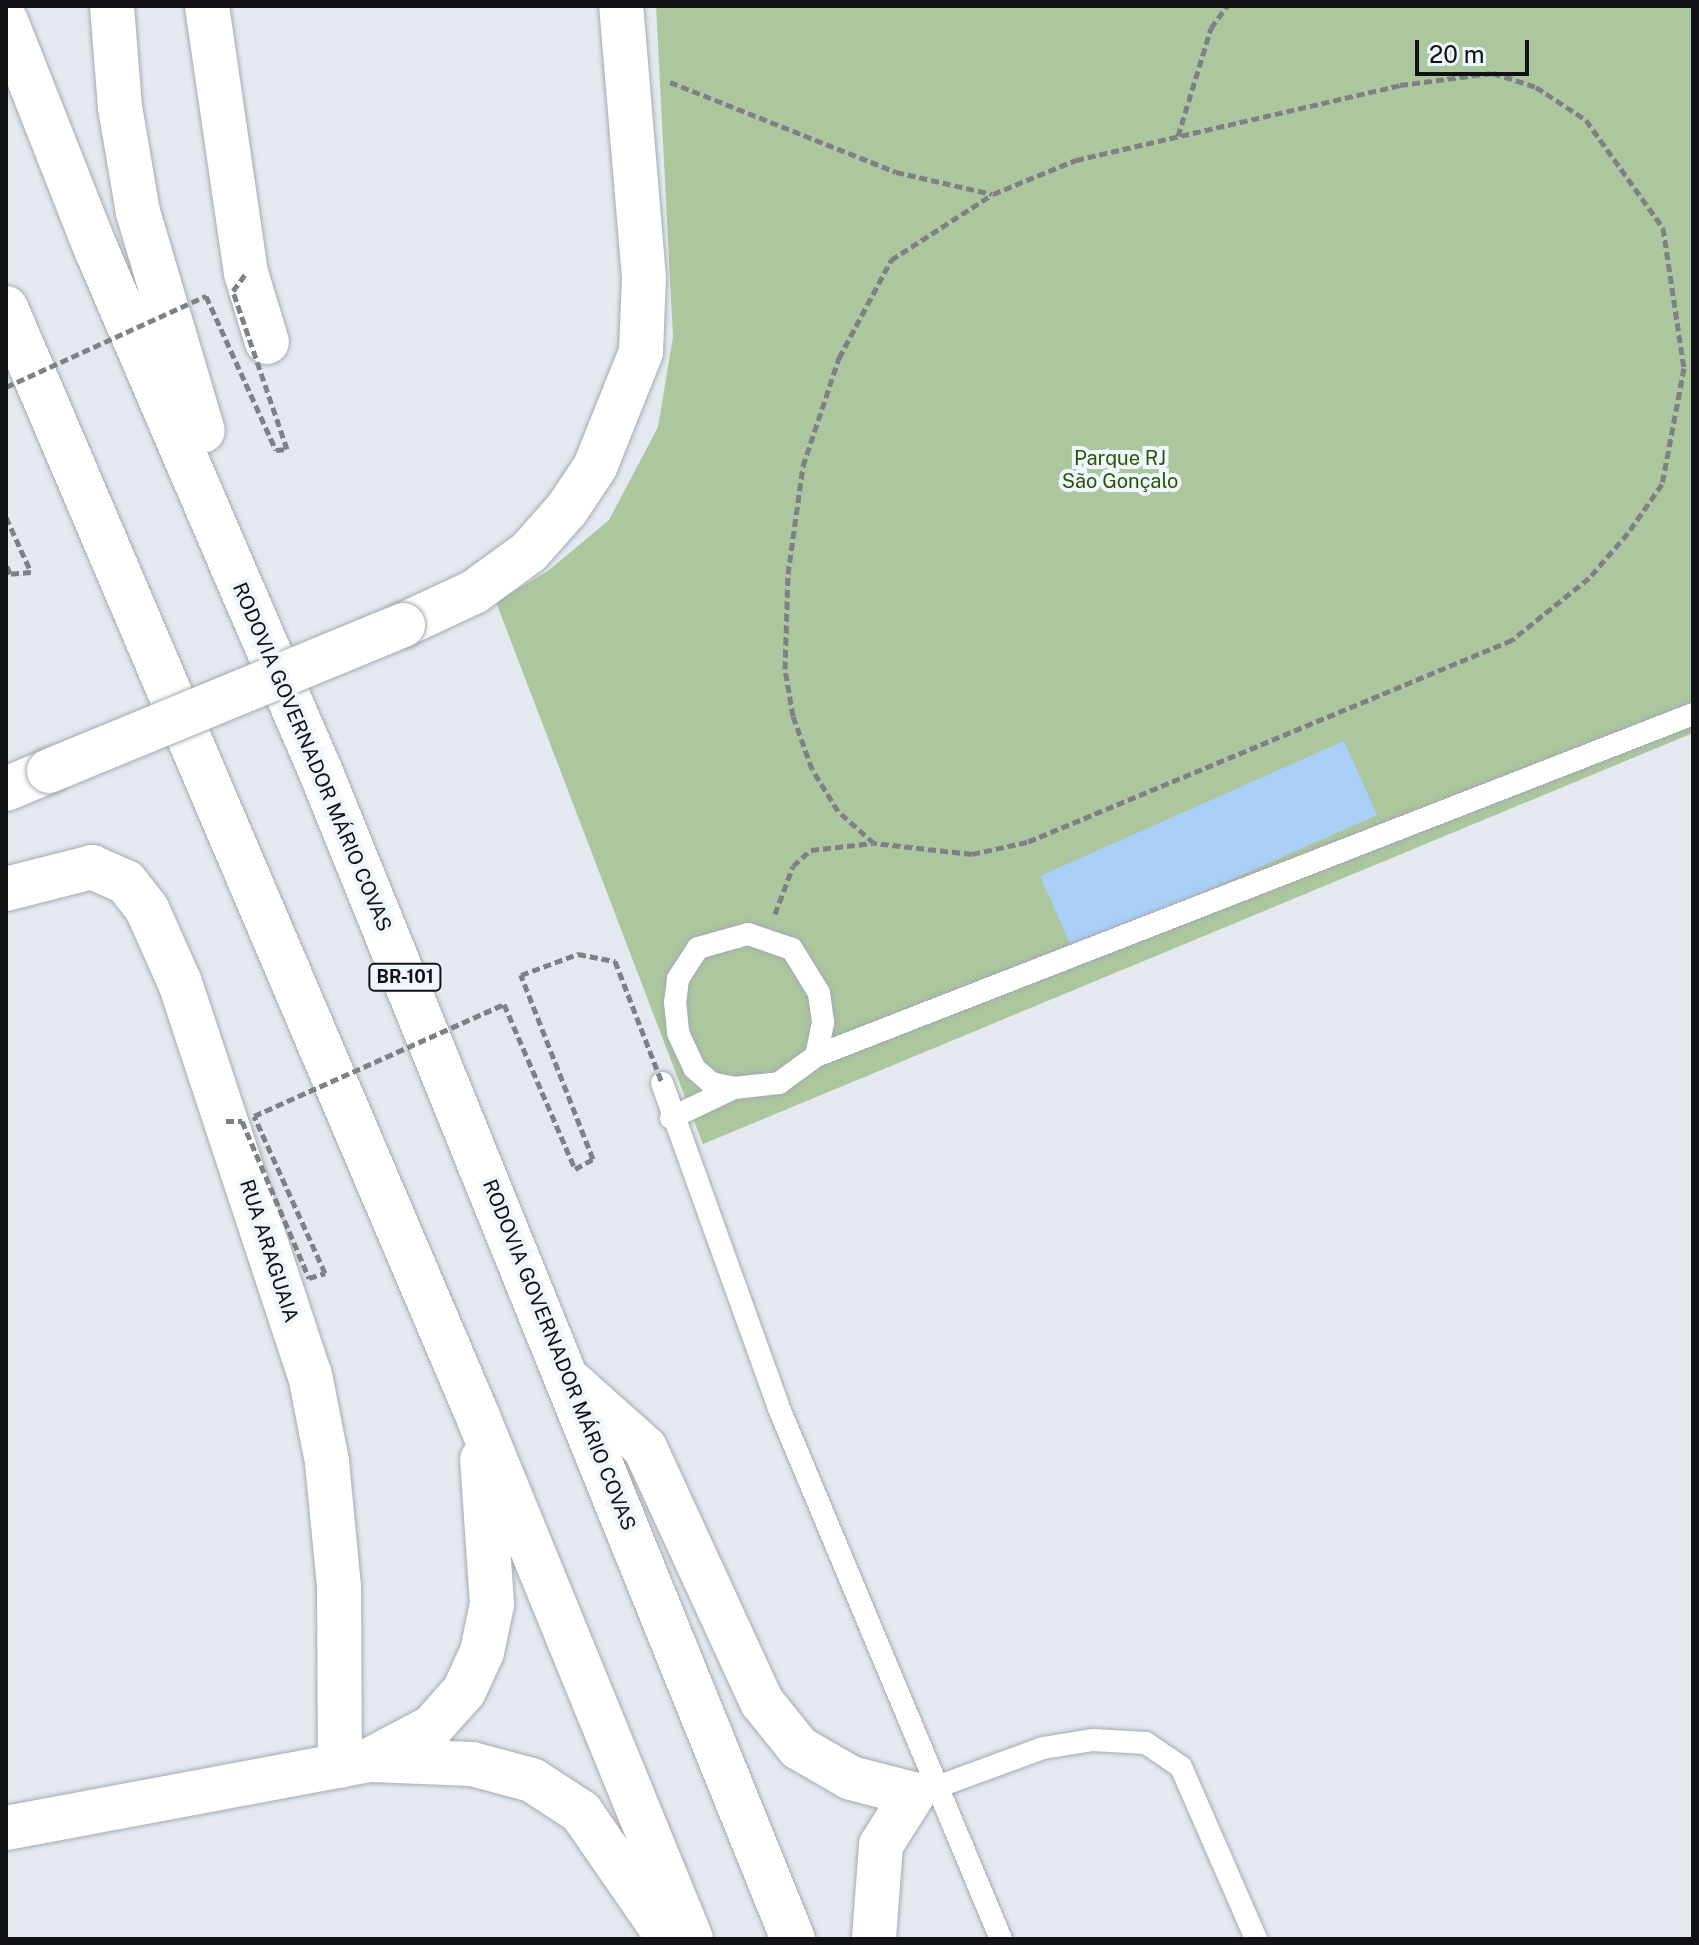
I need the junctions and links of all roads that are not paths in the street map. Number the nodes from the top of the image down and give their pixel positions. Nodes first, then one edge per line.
1 (112, 6) edge
2 (207, 6) edge
3 (621, 6) edge
4 (6, 21) edge
5 (6, 308) edge
6 (267, 342) dead end
7 (239, 588) junction
8 (1693, 714) edge
9 (6, 789) edge
10 (6, 889) edge
11 (816, 1056) junction
12 (662, 1083) road end
13 (734, 1088) junction
14 (671, 1118) junction
15 (570, 1382) junction
16 (478, 1417) junction
17 (355, 1763) junction
18 (926, 1791) junction
19 (6, 1828) edge
20 (669, 1939) edge
21 (691, 1939) edge
22 (793, 1939) edge
23 (874, 1939) edge
24 (1001, 1939) edge
25 (1256, 1939) edge

1 - 7 main road
2 - 6 main road
3 - 9 main road, bridge
4 - 7 main road, RODOVIA GOVERNADOR MÁRIO COVAS / BR-101
5 - 16 main road
7 - 15 main road, RODOVIA GOVERNADOR MÁRIO COVAS / BR-101
8 - 11 lane
10 - 17 main road, RUA ARAGUAIA
11 - 13 lane
11 - 13 lane
12 - 14 lane
13 - 14 lane
14 - 18 lane
15 - 18 main road
15 - 22 main road, RODOVIA GOVERNADOR MÁRIO COVAS / BR-101
16 - 17 main road
16 - 21 main road
17 - 19 main road
17 - 20 main road
18 - 23 main road
18 - 24 lane
18 - 25 lane

